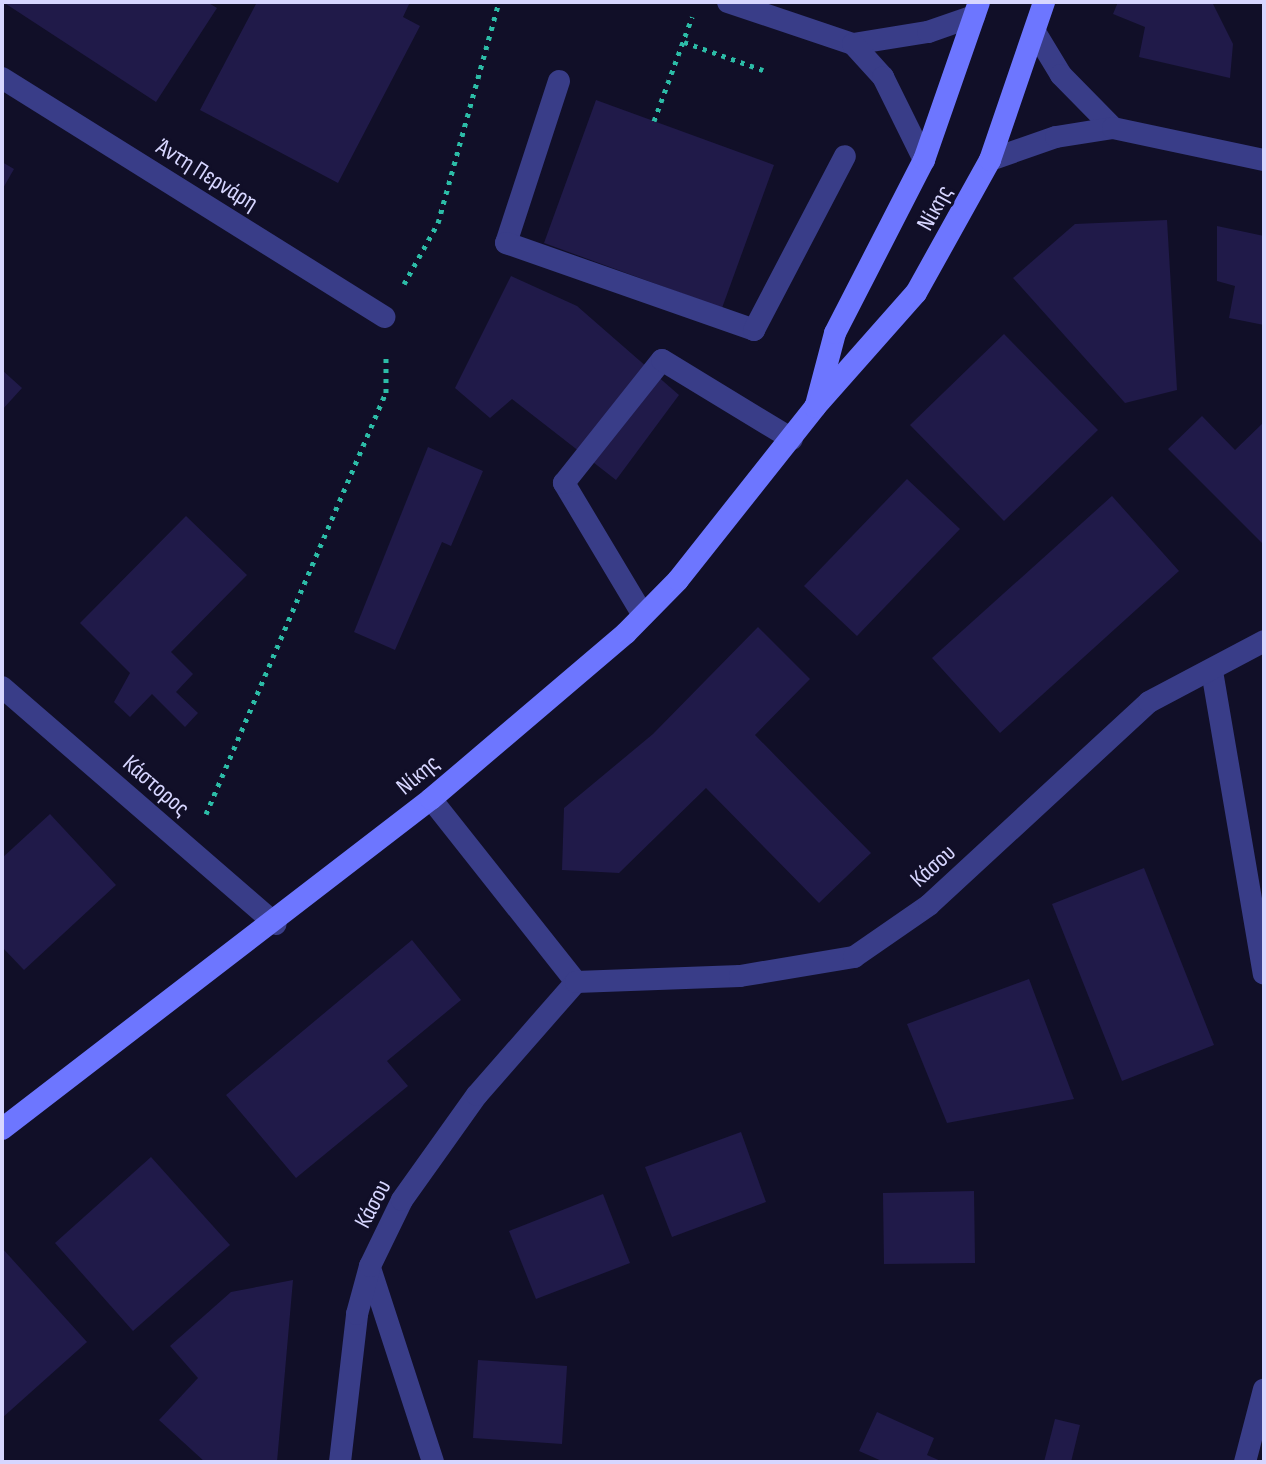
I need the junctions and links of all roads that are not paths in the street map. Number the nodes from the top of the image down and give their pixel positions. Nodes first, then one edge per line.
1 (728, 2) edge
2 (1044, 2) edge
3 (977, 9) edge
4 (1035, 32) junction
5 (853, 44) junction
6 (2, 78) edge
7 (559, 81) dead end
8 (1113, 128) junction
9 (845, 156) dead end
10 (924, 160) junction
11 (990, 160) junction
12 (1264, 160) edge
13 (385, 317) road end
14 (815, 407) junction
15 (792, 439) junction
16 (643, 615) junction
17 (1264, 641) edge
18 (1212, 671) junction
19 (2, 687) edge
20 (431, 799) junction
21 (276, 924) junction
22 (1264, 974) edge
23 (576, 982) junction
24 (2, 1129) edge
25 (370, 1266) junction
26 (1264, 1389) edge
27 (340, 1462) edge
28 (433, 1462) edge
29 (1245, 1462) edge

1 - 5 street
2 - 4 main road, Νίκης
3 - 5 street
3 - 10 main road, Νίκης
4 - 8 street
4 - 11 main road, Νίκης
5 - 10 street
6 - 13 street, Άντη Περνάρη
7 - 9 street
8 - 11 street
8 - 12 street
10 - 14 main road, Νίκης
11 - 14 main road, Νίκης
14 - 15 main road, Νίκης
15 - 16 main road, Νίκης
15 - 16 street
16 - 20 main road, Νίκης
17 - 18 street, Κάσου
18 - 22 street
18 - 23 street, Κάσου
19 - 21 street, Κάστορος
20 - 21 main road, Νίκης
20 - 23 street
21 - 24 main road, Νίκης
23 - 25 street, Κάσου
25 - 27 street, Κάσου
25 - 28 street, Κάσου
26 - 29 street

